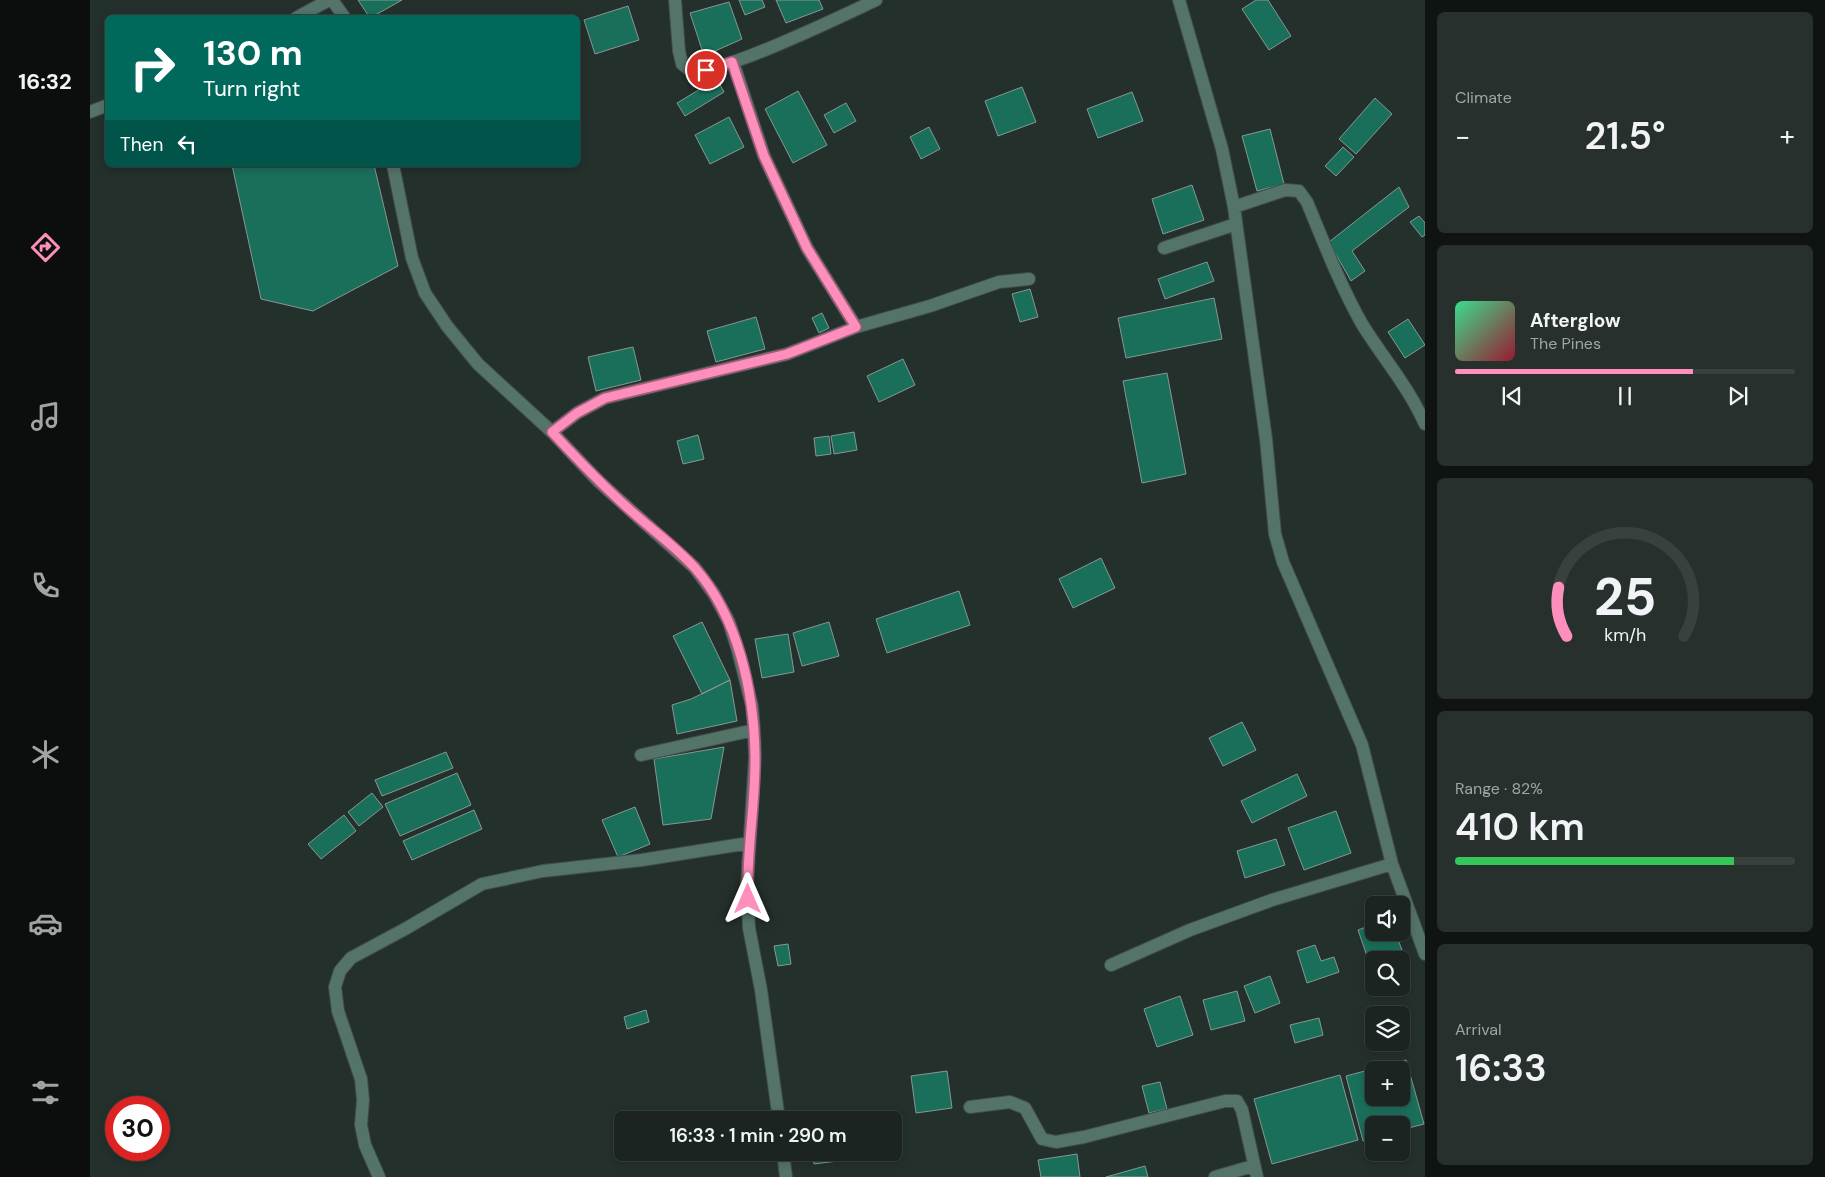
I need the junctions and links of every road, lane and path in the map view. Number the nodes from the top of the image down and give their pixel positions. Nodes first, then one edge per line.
1 (330, 0) edge
2 (675, 0) edge
3 (876, 0) edge
4 (1178, 0) edge
5 (302, 15) edge
6 (342, 15) edge
7 (732, 62) junction
8 (105, 106) edge
9 (90, 112) edge
10 (393, 167) edge
11 (1234, 207) junction
12 (1236, 224) junction
13 (1164, 248) dead end
14 (1029, 279) dead end
15 (856, 327) junction
16 (1425, 424) edge
17 (552, 432) junction
18 (754, 730) junction
19 (641, 755) dead end
20 (749, 843) junction
21 (1392, 864) junction
22 (1425, 954) edge
23 (1111, 965) dead end
24 (970, 1108) dead end
25 (778, 1111) edge
26 (784, 1161) edge
27 (1255, 1171) edge
28 (379, 1177) edge
29 (786, 1177) edge
30 (1216, 1177) edge

1 - 5 street
1 - 6 street
2 - 7 street
3 - 7 street
4 - 11 street
7 - 15 street
8 - 9 street
10 - 17 street
11 - 12 street
11 - 16 street
12 - 13 street
12 - 21 street
14 - 15 street
15 - 17 street
17 - 18 street
18 - 19 street
18 - 20 street
20 - 25 street
20 - 28 street
21 - 22 street
21 - 23 street
24 - 27 street
26 - 29 street
27 - 30 street

